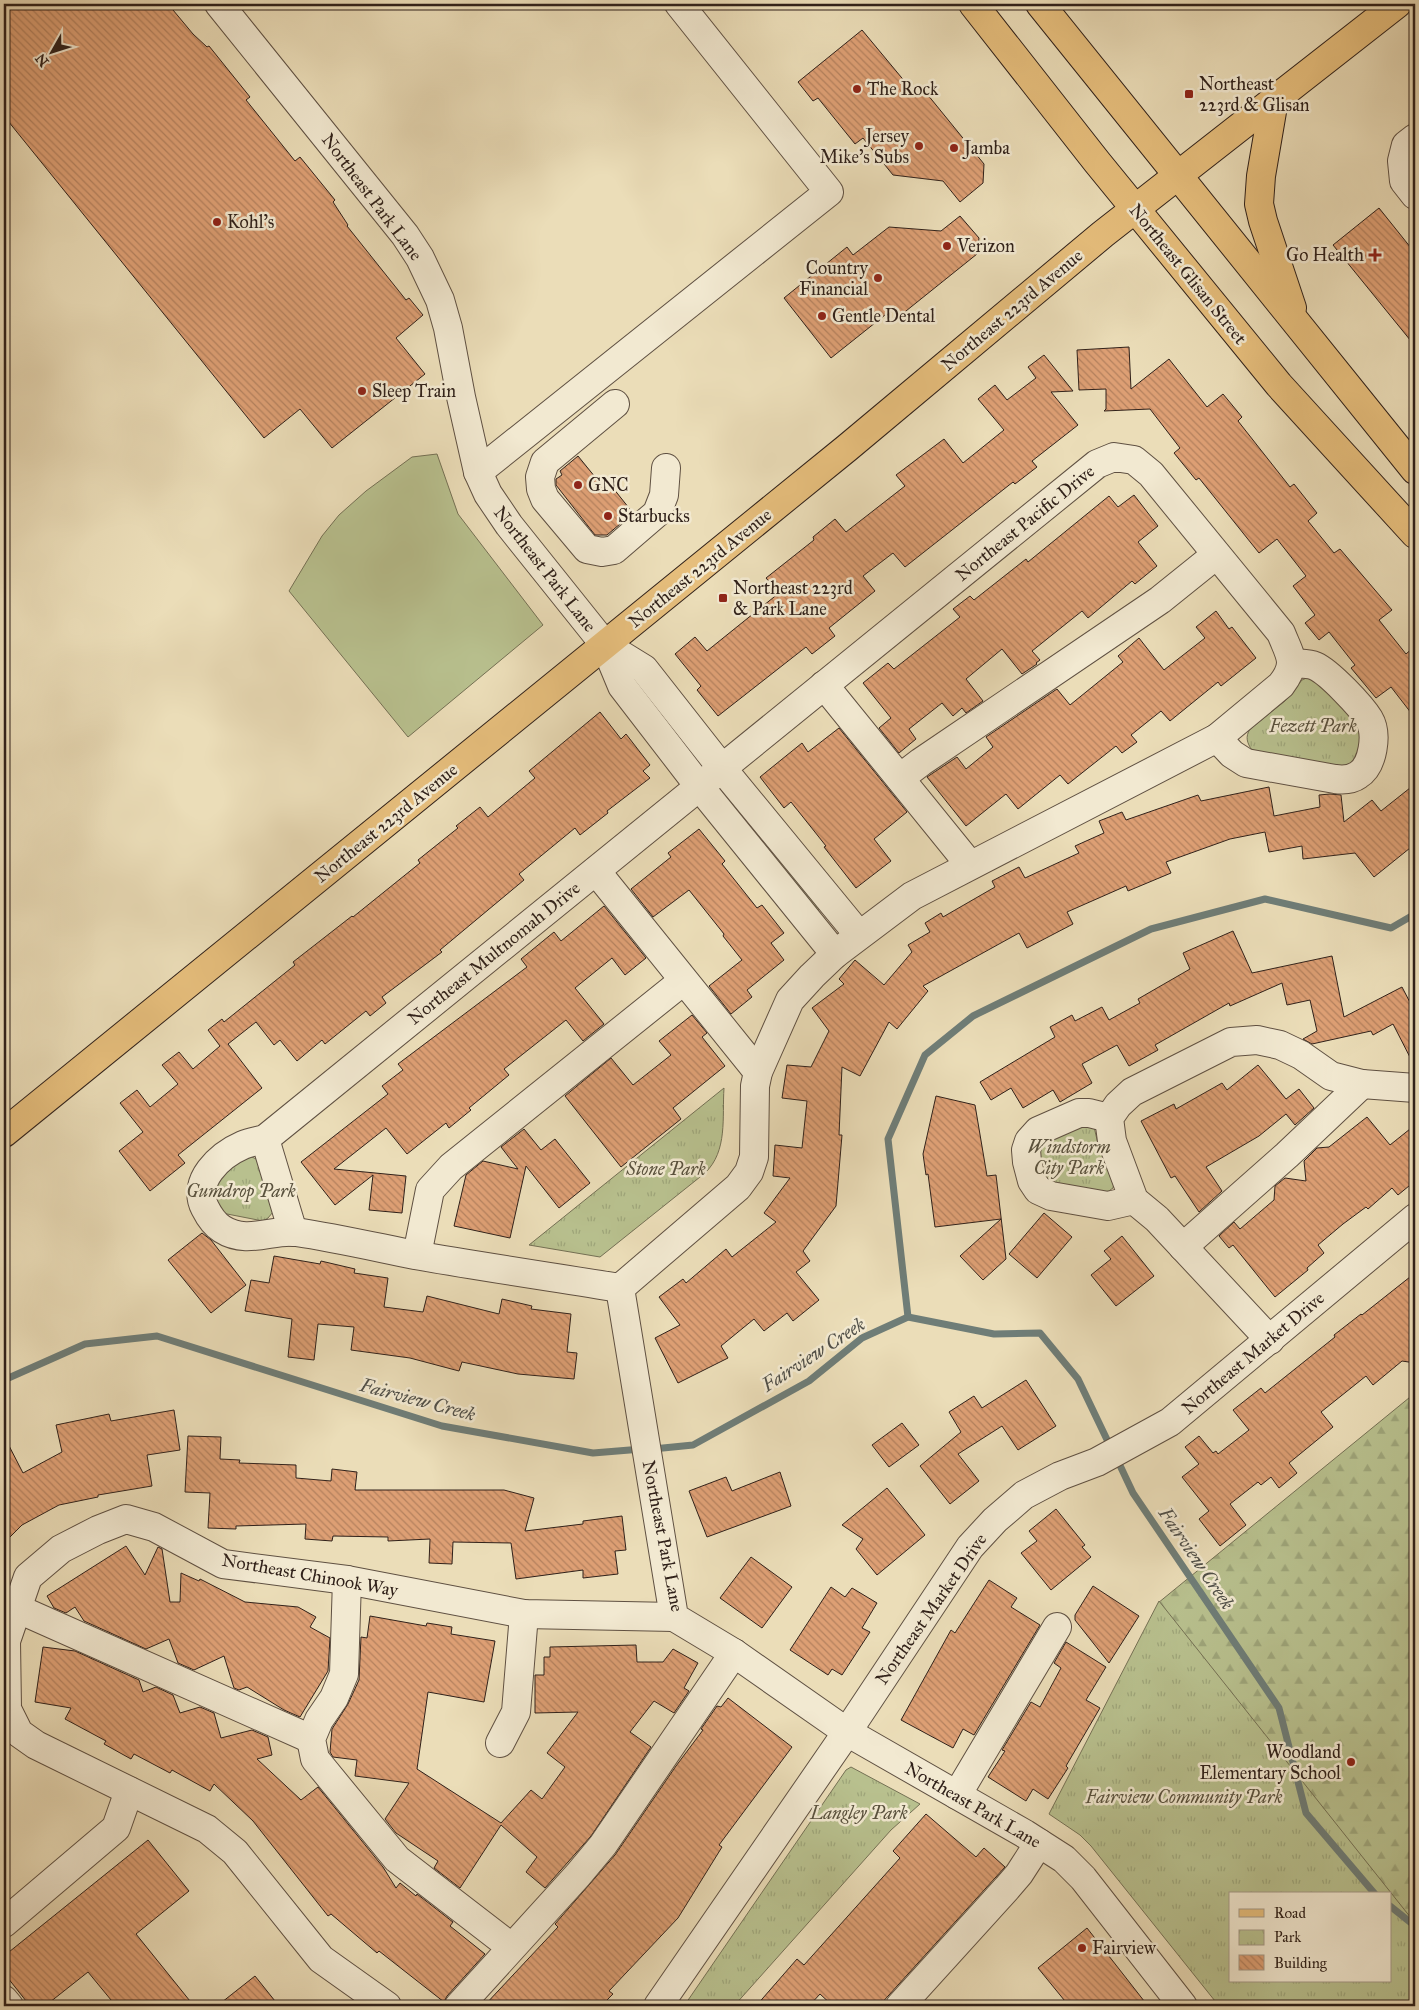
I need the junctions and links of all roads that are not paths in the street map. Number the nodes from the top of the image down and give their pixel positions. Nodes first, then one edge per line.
1 (219, 4) edge
2 (679, 4) edge
3 (973, 4) edge
4 (1040, 4) edge
5 (1397, 4) edge
6 (1274, 100) junction
7 (1415, 138) edge
8 (1177, 176) junction
9 (1415, 195) edge
10 (1135, 209) junction
11 (1298, 326) junction
12 (615, 404) dead end
13 (666, 468) dead end
14 (1415, 470) edge
15 (478, 472) junction
16 (1415, 534) edge
17 (1216, 555) junction
18 (605, 645) junction
19 (1292, 663) junction
20 (824, 685) junction
21 (1217, 738) junction
22 (721, 767) junction
23 (900, 778) junction
24 (699, 786) junction
25 (970, 865) junction
26 (596, 871) junction
27 (859, 935) junction
28 (835, 954) junction
29 (683, 981) junction
30 (758, 1072) junction
31 (1362, 1084) junction
32 (1415, 1088) edge
33 (1109, 1118) junction
34 (4, 1133) edge
35 (265, 1139) junction
36 (1134, 1200) junction
37 (1415, 1218) edge
38 (293, 1232) junction
39 (1182, 1247) junction
40 (417, 1255) junction
41 (620, 1288) junction
42 (1270, 1340) junction
43 (347, 1580) junction
44 (16, 1608) junction
45 (524, 1614) junction
46 (674, 1616) junction
47 (1057, 1627) dead end
48 (734, 1653) junction
49 (847, 1732) junction
50 (311, 1739) junction
51 (500, 1743) dead end
52 (129, 1791) junction
53 (957, 1795) junction
54 (1039, 1843) junction
55 (4, 1923) edge
56 (511, 1947) junction
57 (4, 2000) edge
58 (904, 2005) edge
59 (9, 2006) edge
60 (387, 2006) edge
61 (459, 2006) edge
62 (658, 2006) edge
63 (1183, 2006) edge

1 - 15 street, Northeast Park Lane
2 - 15 street
3 - 10 main road, Northeast Glisan Street
4 - 8 main road
5 - 6 main road, Northeast 223rd Avenue
6 - 8 main road, Northeast 223rd Avenue
6 - 11 main road
7 - 9 street
8 - 10 main road, Northeast 223rd Avenue
8 - 11 main road
10 - 16 main road, Northeast Glisan Street
10 - 18 main road, Northeast 223rd Avenue
11 - 14 main road
12 - 13 street
15 - 18 street, Northeast Park Lane
17 - 19 street, Northeast Pacific Drive
17 - 20 street, Northeast Pacific Drive
17 - 23 street
18 - 22 street, Northeast Park Lane
18 - 24 street, Northeast Park Lane
18 - 34 main road, Northeast 223rd Avenue
19 - 21 street
19 - 21 street
20 - 22 street, Northeast Pacific Drive
20 - 23 street
21 - 25 street
22 - 24 street, Northeast Multnomah Drive
22 - 27 street, Northeast Park Lane
23 - 25 street
24 - 26 street, Northeast Multnomah Drive
24 - 28 street, Northeast Park Lane
25 - 27 street
26 - 29 street
26 - 35 street, Northeast Multnomah Drive
27 - 28 street
28 - 30 street
29 - 30 street
29 - 40 street
30 - 41 street
31 - 32 street
31 - 33 street
31 - 39 street
33 - 36 street
33 - 36 street
35 - 38 street
35 - 38 street, Northeast Multnomah Drive
36 - 39 street
37 - 42 street, Northeast Market Drive
38 - 40 street, Northeast Multnomah Drive
39 - 42 street
40 - 41 street, Northeast Multnomah Drive
41 - 46 street, Northeast Park Lane
42 - 49 street, Northeast Market Drive
43 - 44 street, Northeast Chinook Way
43 - 45 street, Northeast Chinook Way
43 - 50 street
44 - 50 street
44 - 52 street, Northeast Chinook Way
45 - 46 street, Northeast Chinook Way
45 - 51 street
46 - 48 street, Northeast Park Lane
47 - 53 street
48 - 49 street, Northeast Park Lane
48 - 56 street
49 - 53 street, Northeast Park Lane
49 - 62 street, Northeast Market Drive
50 - 56 street
52 - 55 street
52 - 60 street, Northeast Chinook Way
53 - 54 street, Northeast Park Lane
54 - 58 street
54 - 63 street, Northeast Park Lane
56 - 61 street
57 - 59 street

